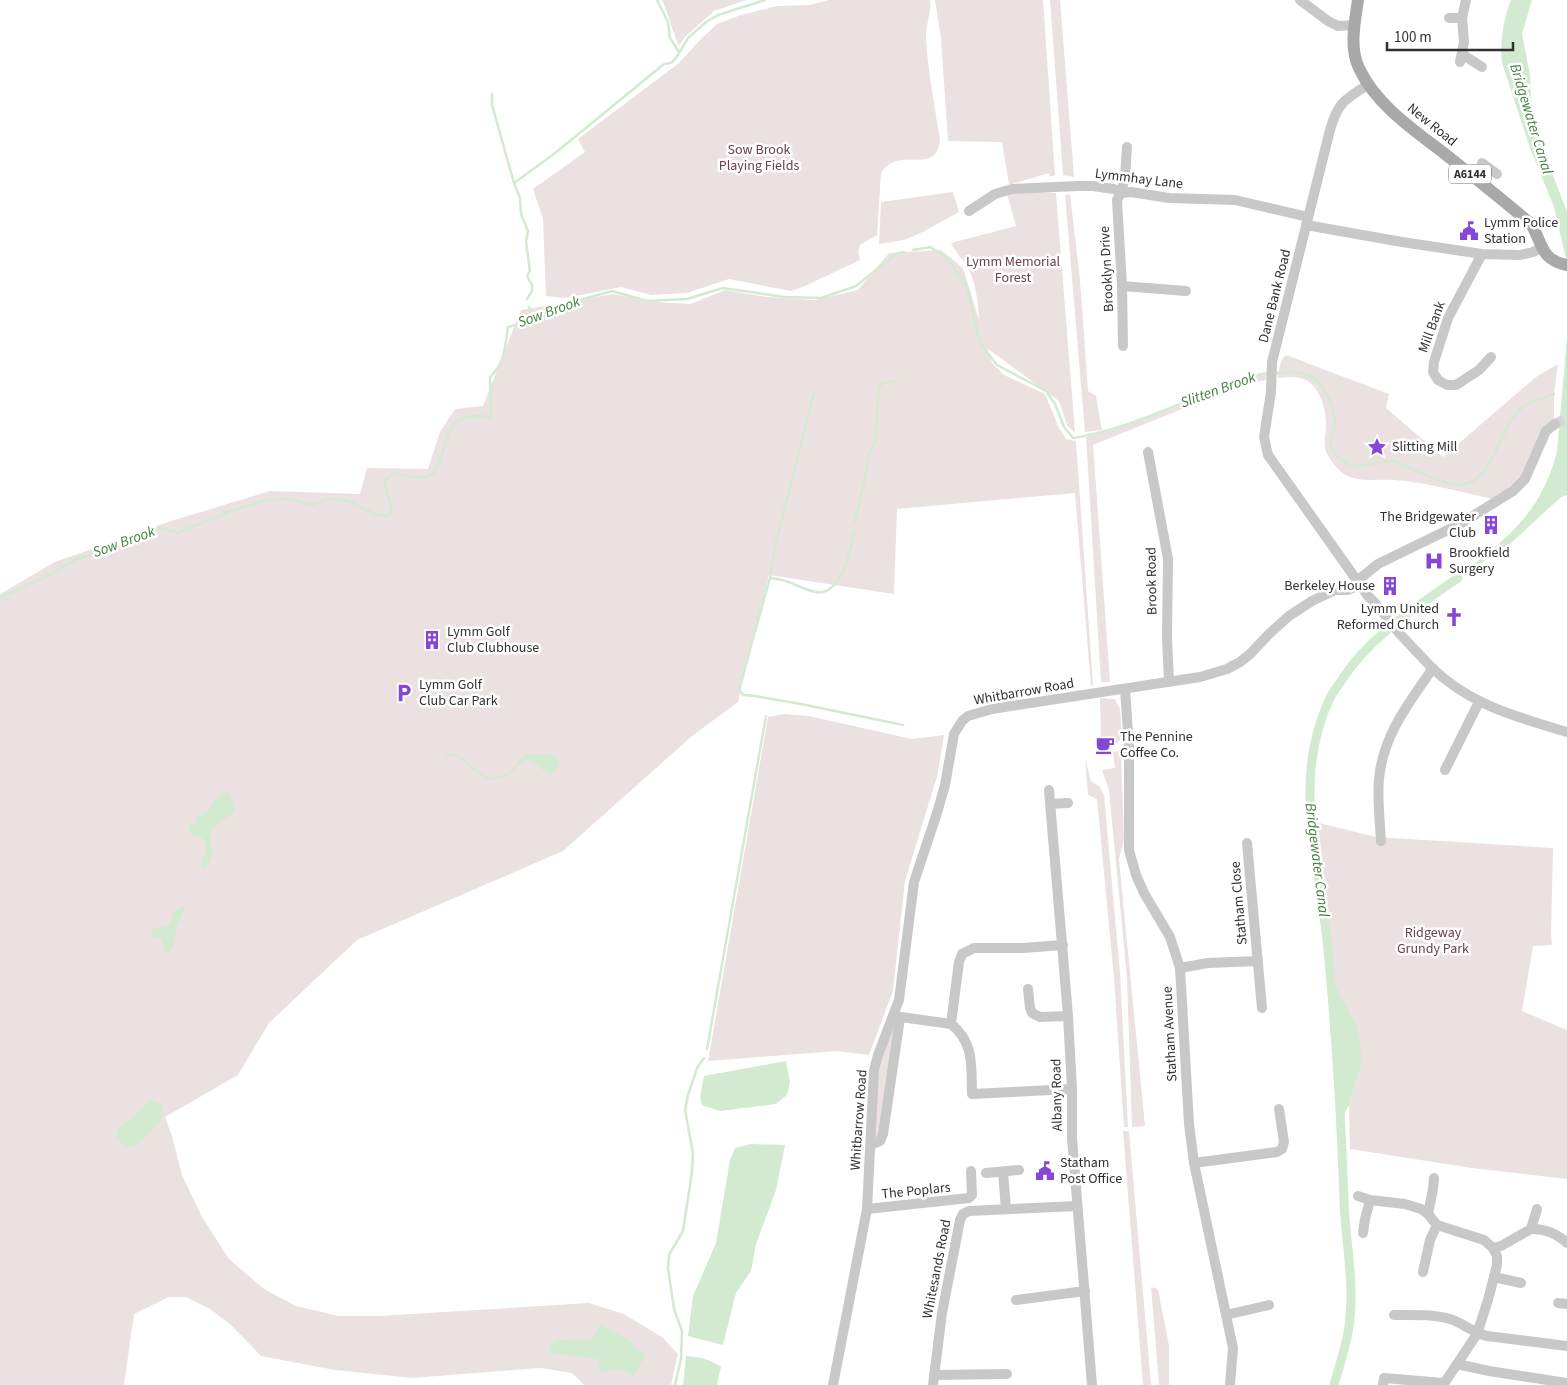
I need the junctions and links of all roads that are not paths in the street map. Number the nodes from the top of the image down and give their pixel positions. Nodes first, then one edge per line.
1 (1300, 0) edge
2 (1358, 0) edge
3 (1466, 0) edge
4 (1449, 18) dead end
5 (1462, 20) junction
6 (1355, 25) junction
7 (1482, 67) dead end
8 (1369, 84) junction
9 (1127, 147) dead end
10 (1490, 169) dead end
11 (1482, 184) junction
12 (1122, 192) junction
13 (969, 211) dead end
14 (1307, 221) junction
15 (1541, 248) junction
16 (1482, 254) junction
17 (1566, 265) edge
18 (1122, 286) junction
19 (1186, 290) dead end
20 (1123, 346) dead end
21 (1491, 357) dead end
22 (1555, 424) tunnel mouth
23 (1148, 452) dead end
24 (1359, 583) junction
25 (1433, 668) junction
26 (1169, 681) junction
27 (1125, 689) junction
28 (1479, 702) junction
29 (1567, 732) edge
30 (1445, 770) dead end
31 (1050, 790) dead end
32 (1068, 803) dead end
33 (1051, 804) junction
34 (1381, 841) dead end
35 (1247, 843) dead end
36 (1063, 946) junction
37 (1258, 961) junction
38 (1180, 968) junction
39 (1028, 989) dead end
40 (1262, 1008) dead end
41 (1068, 1016) junction
42 (897, 1017) junction
43 (951, 1024) junction
44 (1072, 1089) junction
45 (1279, 1109) dead end
46 (871, 1145) junction
47 (1194, 1163) junction
48 (1019, 1170) dead end
49 (971, 1171) dead end
50 (1003, 1172) junction
51 (986, 1173) dead end
52 (1434, 1178) dead end
53 (1358, 1196) dead end
54 (1370, 1200) junction
55 (1078, 1206) junction
56 (867, 1209) junction
57 (1006, 1209) junction
58 (1537, 1209) dead end
59 (1428, 1214) junction
60 (1437, 1225) junction
61 (1531, 1230) junction
62 (1363, 1233) dead end
63 (1567, 1243) edge
64 (1493, 1248) junction
65 (1423, 1272) dead end
66 (1494, 1277) junction
67 (1522, 1282) dead end
68 (1084, 1291) junction
69 (1016, 1300) dead end
70 (1269, 1305) dead end
71 (1226, 1315) junction
72 (1394, 1315) dead end
73 (1477, 1334) junction
74 (1567, 1346) edge
75 (1458, 1364) junction
76 (1007, 1374) dead end
77 (934, 1380) edge
78 (1542, 1382) edge
79 (1443, 1384) edge
80 (1567, 1384) edge
81 (833, 1385) edge
82 (1092, 1385) edge
83 (1230, 1385) edge
84 (1383, 1385) edge

1 - 6 street
2 - 6 main road, A6144
3 - 5 street
4 - 5 street
5 - 7 street
6 - 8 main road, A6144
8 - 11 main road, New Road / A6144
8 - 14 street, Dane Bank Road
9 - 12 street, Brooklyn Drive
10 - 11 street
11 - 15 main road, New Road / A6144
12 - 13 street, Lymmhay Lane
12 - 14 street, Lymmhay Lane
12 - 18 street, Brooklyn Drive
14 - 16 street
14 - 24 street, Dane Bank Road
15 - 16 street
15 - 17 main road, New Road / A6144
16 - 21 street, Mill Bank
18 - 19 street
18 - 20 street, Brooklyn Drive
22 - 24 street, Whitbarrow Road
23 - 26 street, Brook Road
24 - 25 street, Dane Bank Road
24 - 26 street, Whitbarrow Road
25 - 28 street, Dane Bank Road
25 - 34 street
26 - 27 street, Whitbarrow Road
27 - 38 street, Statham Avenue
27 - 42 street, Whitbarrow Road
28 - 29 street, Dane Bank Road
28 - 30 street
31 - 33 street, Albany Road
32 - 33 street
33 - 36 street, Albany Road
35 - 37 street, Statham Close
36 - 41 street, Albany Road
36 - 43 street
37 - 38 street, Statham Close
37 - 40 street, Statham Close
38 - 47 street, Statham Avenue
39 - 41 street
41 - 44 street, Albany Road
42 - 43 street
42 - 46 street, Whitbarrow Road
42 - 46 street
43 - 44 street
44 - 55 street, Albany Road
45 - 47 street
46 - 56 street, Whitbarrow Road
47 - 71 street, Statham Avenue
48 - 50 street
49 - 56 street, The Poplars
50 - 51 street
50 - 57 street
52 - 59 street
53 - 54 street
54 - 59 street
54 - 62 street
55 - 57 street, Whitesands Road
55 - 68 street, Albany Road
56 - 81 street, Whitbarrow Road
57 - 77 street, Whitesands Road
58 - 61 street
59 - 60 street
60 - 64 street
60 - 65 street
61 - 63 street
61 - 64 street
64 - 66 street
66 - 67 street
66 - 73 street
68 - 69 street
68 - 82 street, Albany Road
70 - 71 street
71 - 83 street, Statham Avenue
72 - 73 street
73 - 74 street
73 - 75 street
75 - 78 street
75 - 79 street
76 - 77 street
78 - 80 street
79 - 84 street

